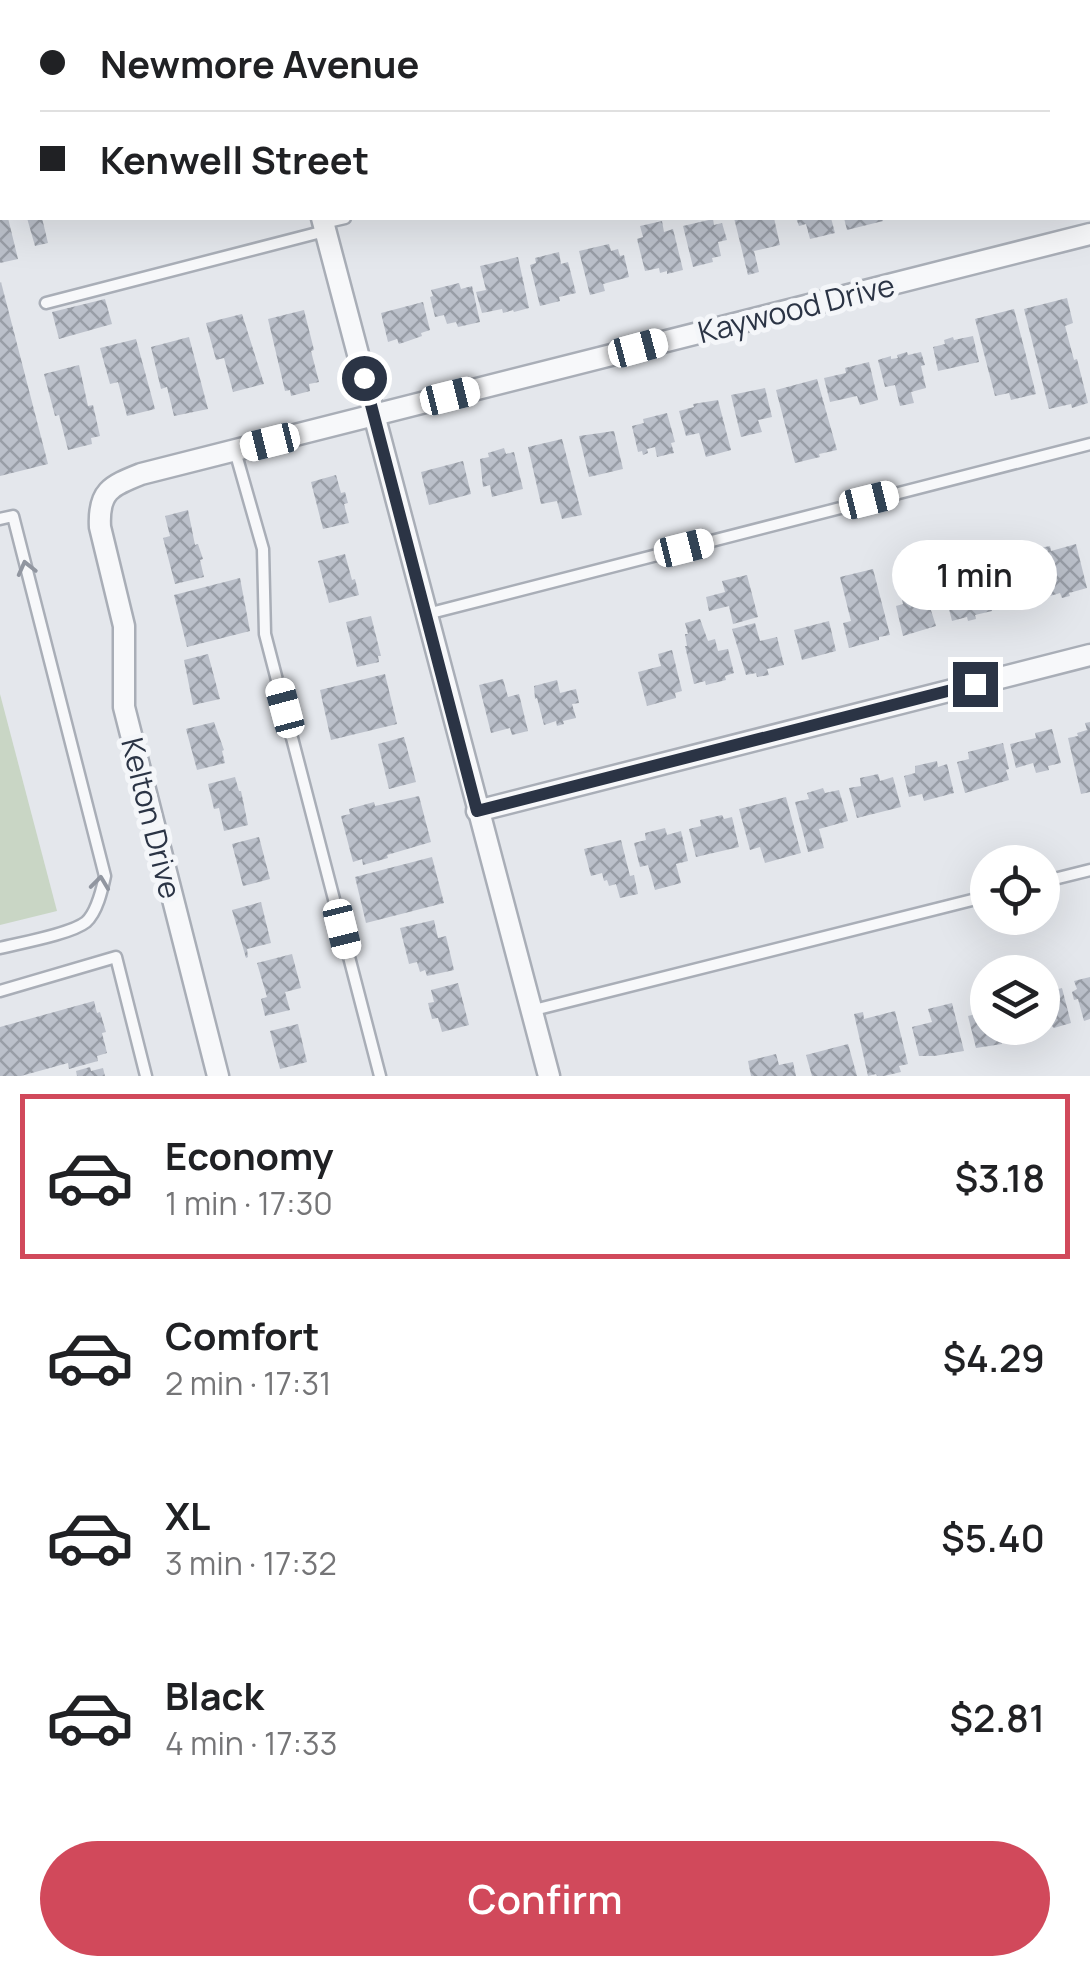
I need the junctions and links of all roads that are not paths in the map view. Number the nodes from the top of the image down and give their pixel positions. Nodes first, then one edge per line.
1 (324, 224) edge
2 (1090, 234) edge
3 (46, 303) dead end
4 (374, 415) junction
5 (1090, 444) edge
6 (235, 450) junction
7 (0, 519) edge
8 (106, 557) joint
9 (426, 614) junction
10 (1090, 655) edge
11 (477, 811) junction
12 (1090, 870) edge
13 (1060, 878) edge
14 (970, 901) edge
15 (0, 948) edge
16 (0, 991) edge
17 (530, 1012) junction
18 (146, 1076) edge
19 (218, 1076) edge
20 (380, 1076) edge
21 (549, 1076) edge

1 - 3 lane
1 - 4 street
2 - 4 street, Kaywood Drive
4 - 6 street, Kaywood Drive
4 - 9 street
5 - 9 lane
6 - 8 street, Kaywood Drive
6 - 20 lane
15 -> 7 lane
8 - 19 street, Kelton Drive
9 - 11 street
10 - 11 street
11 - 17 street
12 - 13 lane
14 - 17 lane
16 - 18 lane
17 - 21 street

